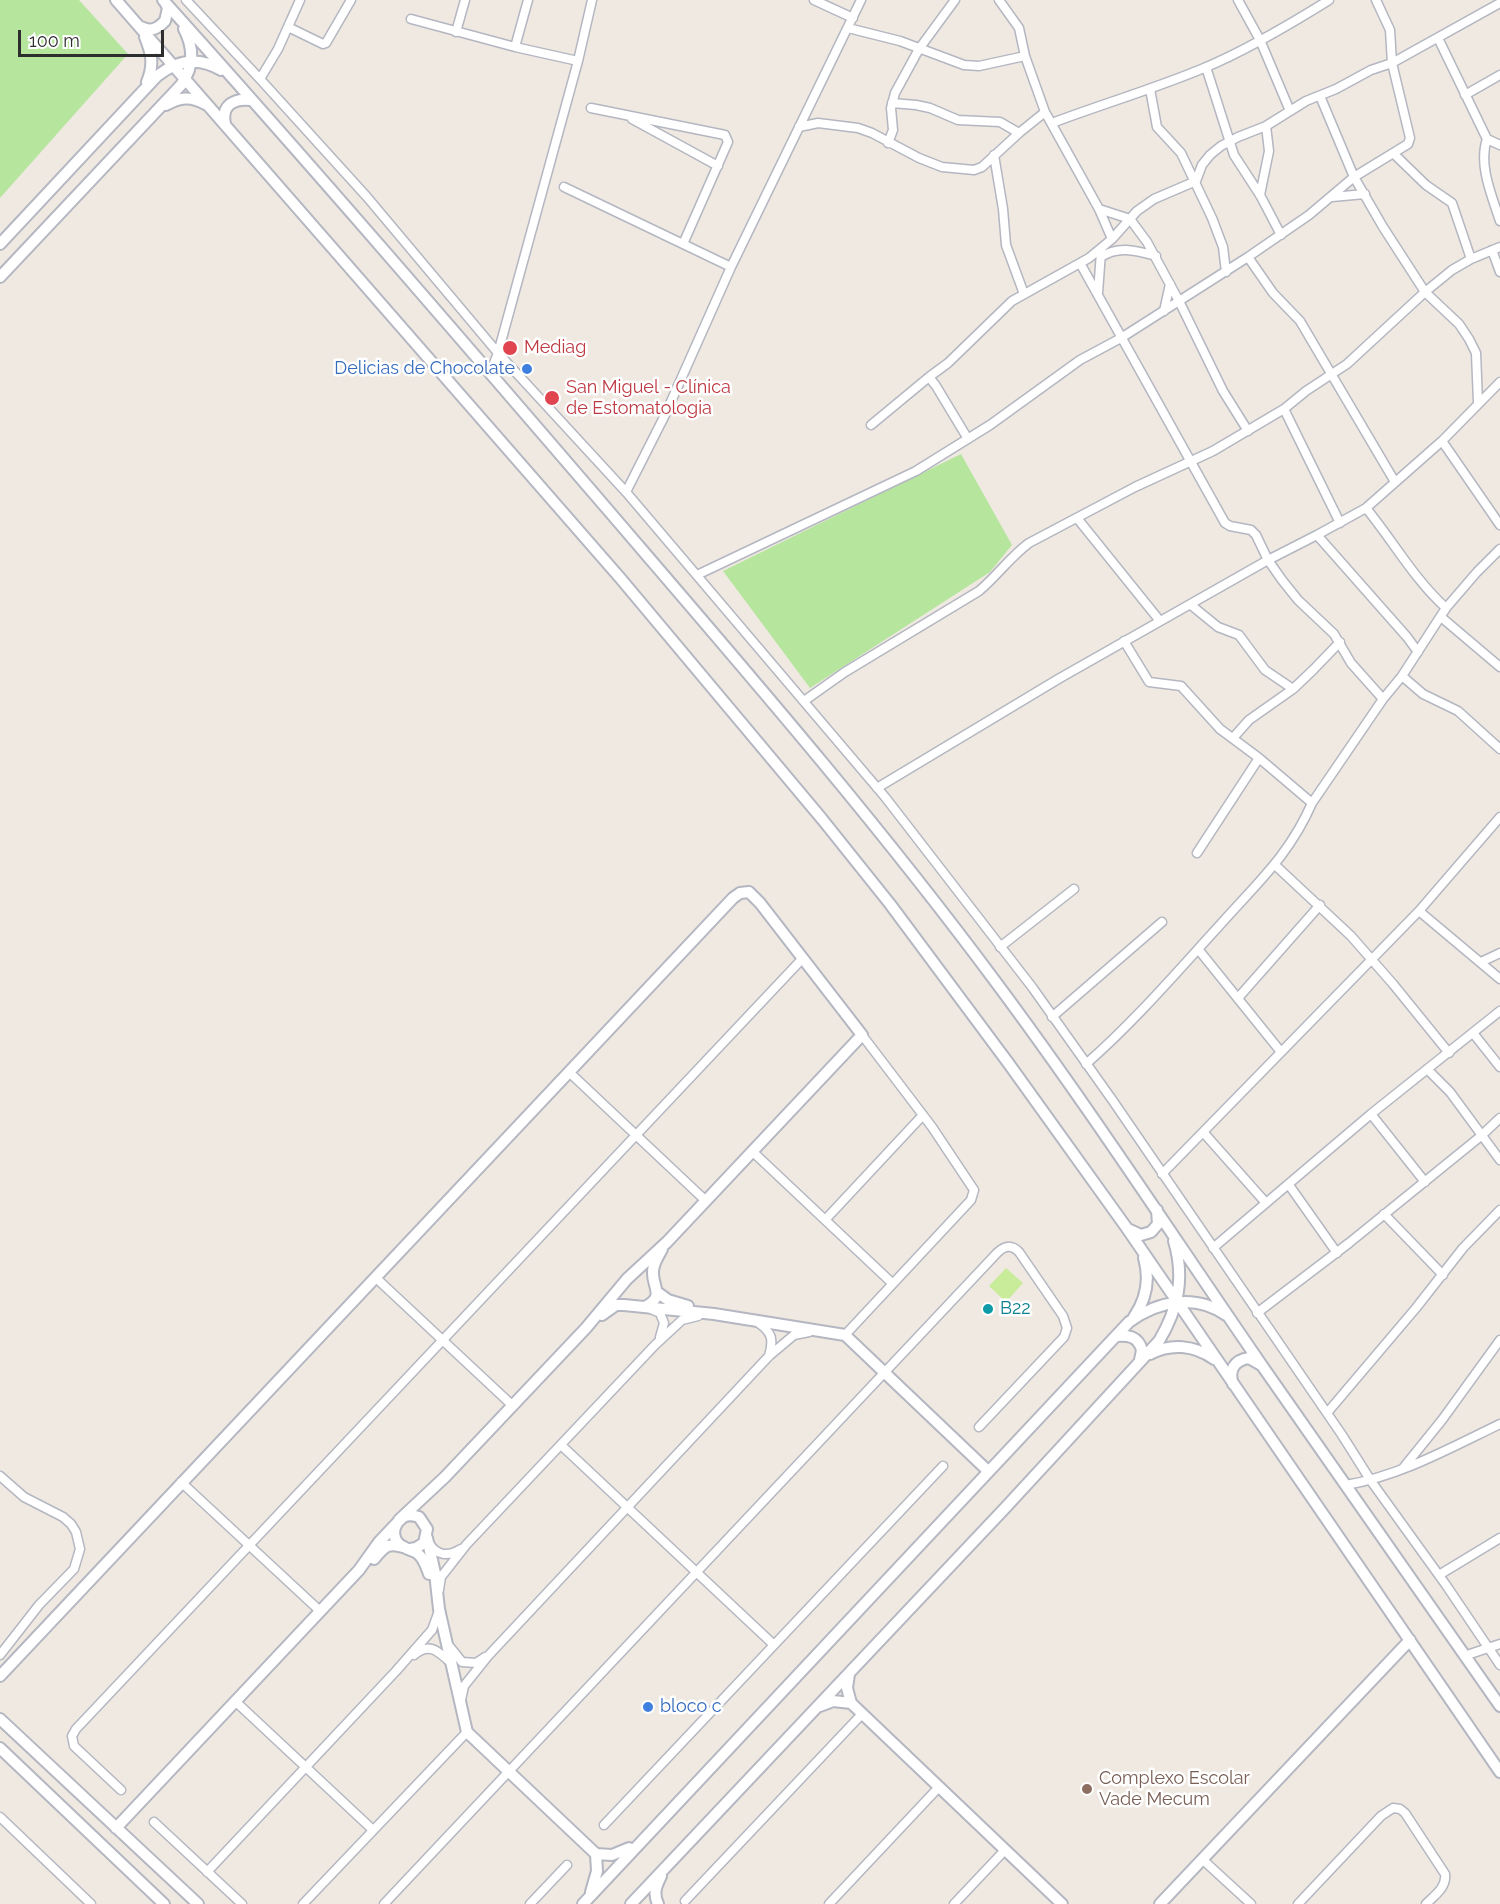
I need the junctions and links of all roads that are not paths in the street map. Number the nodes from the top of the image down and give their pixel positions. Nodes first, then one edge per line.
1 (116, 0) edge
2 (300, 0) edge
3 (351, 0) edge
4 (465, 0) edge
5 (528, 0) edge
6 (592, 0) edge
7 (814, 0) edge
8 (861, 0) edge
9 (955, 0) edge
10 (999, 0) edge
11 (1238, 0) edge
12 (1329, 0) edge
13 (1377, 0) edge
14 (164, 1) edge
15 (190, 2) edge
16 (1500, 3) edge
17 (175, 14) junction
18 (853, 18) junction
19 (411, 19) dead end
20 (140, 26) junction
21 (288, 27) junction
22 (848, 28) junction
23 (456, 32) junction
24 (1438, 38) junction
25 (1260, 40) junction
26 (515, 47) junction
27 (919, 49) junction
28 (1025, 56) junction
29 (578, 60) junction
30 (191, 61) junction
31 (1392, 63) junction
32 (173, 65) junction
33 (1206, 67) junction
34 (1500, 75) edge
35 (231, 77) junction
36 (186, 79) junction
37 (260, 79) junction
38 (1150, 89) junction
39 (1465, 95) junction
40 (138, 96) junction
41 (1320, 96) junction
42 (251, 100) junction
43 (892, 103) junction
44 (591, 108) dead end
45 (1290, 111) junction
46 (215, 112) junction
47 (1045, 112) junction
48 (153, 113) junction
49 (622, 114) junction
50 (1052, 123) junction
51 (225, 124) junction
52 (1266, 126) junction
53 (799, 127) junction
54 (1019, 133) junction
55 (1487, 139) junction
56 (1230, 141) junction
57 (888, 142) junction
58 (1500, 145) edge
59 (1394, 154) junction
60 (994, 155) junction
61 (718, 166) junction
62 (1354, 177) junction
63 (1196, 181) junction
64 (564, 187) dead end
65 (1365, 194) junction
66 (1260, 195) junction
67 (1331, 197) junction
68 (1099, 208) junction
69 (1130, 219) junction
70 (1500, 220) edge
71 (1281, 234) junction
72 (1112, 239) junction
73 (0, 244) edge
74 (683, 244) junction
75 (1496, 249) edge
76 (1101, 253) junction
77 (1156, 256) junction
78 (1248, 257) junction
79 (1470, 259) junction
80 (1080, 263) junction
81 (731, 267) junction
82 (1226, 272) junction
83 (1500, 272) edge
84 (0, 277) edge
85 (1170, 284) junction
86 (1425, 291) junction
87 (1098, 293) junction
88 (1024, 294) junction
89 (1179, 301) junction
90 (1164, 311) junction
91 (1121, 338) junction
92 (498, 353) junction
93 (490, 373) junction
94 (1333, 375) junction
95 (928, 377) junction
96 (1500, 382) edge
97 (1478, 402) junction
98 (1284, 410) junction
99 (871, 425) dead end
100 (1248, 431) junction
101 (968, 439) junction
102 (1442, 441) junction
103 (1189, 462) junction
104 (1395, 482) junction
105 (626, 492) junction
106 (1366, 508) junction
107 (1077, 518) junction
108 (1340, 523) junction
109 (1500, 525) edge
110 (1317, 536) junction
111 (1500, 549) edge
112 (1268, 560) junction
113 (697, 575) junction
114 (1191, 605) junction
115 (1446, 608) junction
116 (1441, 617) junction
117 (1160, 621) junction
118 (1124, 641) junction
119 (1340, 642) junction
120 (1418, 652) junction
121 (1500, 667) edge
122 (1402, 676) junction
123 (1293, 688) junction
124 (1383, 699) junction
125 (804, 701) junction
126 (1233, 738) junction
127 (1500, 749) edge
128 (1259, 758) junction
129 (877, 788) junction
130 (1311, 803) junction
131 (1500, 817) edge
132 (1197, 853) dead end
133 (1275, 865) junction
134 (1074, 889) dead end
135 (1320, 905) junction
136 (1419, 911) junction
137 (1162, 922) dead end
138 (1000, 947) junction
139 (1198, 949) junction
140 (1500, 954) edge
141 (803, 958) junction
142 (1370, 960) junction
143 (1481, 962) junction
144 (1500, 978) edge
145 (1238, 998) junction
146 (1500, 1011) edge
147 (1052, 1017) junction
148 (1473, 1033) junction
149 (862, 1035) junction
150 (1281, 1052) junction
151 (1449, 1053) junction
152 (1086, 1064) junction
153 (1500, 1067) edge
154 (1427, 1069) junction
155 (569, 1072) junction
156 (1371, 1114) junction
157 (924, 1115) junction
158 (1500, 1118) edge
159 (1203, 1132) junction
160 (636, 1135) junction
161 (1481, 1136) junction
162 (753, 1152) junction
163 (1500, 1160) edge
164 (1162, 1174) junction
165 (1425, 1182) junction
166 (1289, 1185) junction
167 (706, 1201) junction
168 (1266, 1203) junction
169 (1155, 1207) junction
170 (1500, 1209) edge
171 (1384, 1215) junction
172 (825, 1220) junction
173 (1126, 1227) junction
174 (667, 1242) junction
175 (1139, 1246) junction
176 (1213, 1248) junction
177 (1337, 1252) junction
178 (1443, 1275) junction
179 (375, 1277) junction
180 (628, 1279) junction
181 (653, 1279) junction
182 (892, 1283) junction
183 (657, 1292) junction
184 (1176, 1301) junction
185 (632, 1306) junction
186 (645, 1307) junction
187 (1257, 1313) junction
188 (714, 1314) junction
189 (754, 1320) junction
190 (1231, 1320) junction
191 (1129, 1322) junction
192 (586, 1328) junction
193 (818, 1330) junction
194 (845, 1335) junction
195 (1116, 1336) junction
196 (442, 1340) junction
197 (1500, 1340) edge
198 (655, 1345) junction
199 (770, 1356) junction
200 (1140, 1361) junction
201 (1219, 1364) junction
202 (1263, 1367) junction
203 (884, 1373) junction
204 (1234, 1386) junction
205 (513, 1406) junction
206 (1327, 1413) junction
207 (1500, 1424) edge
208 (979, 1426) dead end
209 (561, 1444) junction
210 (943, 1466) dead end
211 (1404, 1468) junction
212 (988, 1471) junction
213 (0, 1476) edge
214 (445, 1478) junction
215 (1371, 1481) junction
216 (181, 1482) junction
217 (1346, 1485) junction
218 (627, 1508) junction
219 (398, 1522) junction
220 (426, 1525) junction
221 (427, 1538) junction
222 (1500, 1538) edge
223 (249, 1545) junction
224 (466, 1545) junction
225 (407, 1548) junction
226 (359, 1569) junction
227 (696, 1572) junction
228 (1439, 1575) junction
229 (439, 1606) junction
230 (320, 1611) junction
231 (446, 1640) junction
232 (1410, 1640) junction
233 (1500, 1644) edge
234 (774, 1645) junction
235 (1488, 1648) junction
236 (0, 1655) edge
237 (488, 1656) junction
238 (1464, 1656) junction
239 (450, 1662) junction
240 (1500, 1665) edge
241 (396, 1671) junction
242 (851, 1671) junction
243 (0, 1676) edge
244 (235, 1701) junction
245 (851, 1703) junction
246 (817, 1707) junction
247 (1500, 1707) edge
248 (460, 1709) junction
249 (862, 1714) junction
250 (0, 1719) edge
251 (466, 1732) junction
252 (0, 1748) edge
253 (306, 1767) junction
254 (508, 1772) junction
255 (1500, 1772) edge
256 (939, 1787) junction
257 (121, 1791) dead end
258 (0, 1817) edge
259 (154, 1822) dead end
260 (604, 1825) dead end
261 (116, 1828) junction
262 (373, 1830) junction
263 (639, 1842) junction
264 (1005, 1850) junction
265 (596, 1854) junction
266 (1202, 1859) junction
267 (567, 1865) dead end
268 (665, 1866) junction
269 (207, 1872) junction
270 (585, 1901) edge
271 (685, 1901) dead end
272 (91, 1904) edge
273 (164, 1904) edge
274 (198, 1904) edge
275 (242, 1904) edge
276 (303, 1904) edge
277 (384, 1904) edge
278 (530, 1904) edge
279 (631, 1904) edge
280 (658, 1904) edge
281 (829, 1904) edge
282 (954, 1904) edge
283 (1062, 1904) edge
284 (1160, 1904) edge
285 (1251, 1904) edge
286 (1298, 1904) edge
287 (1426, 1904) edge

1 - 20 street
2 - 21 street
3 - 21 street
4 - 23 street
5 - 26 street
6 - 29 street
7 - 18 street
8 - 18 street
9 - 27 street
10 - 28 street
11 - 25 street
12 - 25 street
13 - 31 street
14 - 17 street
14 - 20 street
15 - 37 street
16 - 24 street
17 - 30 street
17 - 35 street
18 - 22 street
19 - 23 street
20 - 32 street
20 - 40 street
21 - 37 street
22 - 27 street
22 - 53 street
23 - 26 street
24 - 31 street
24 - 39 street
25 - 33 street
25 - 45 street
26 - 29 street
27 - 28 street
27 - 43 street
28 - 47 street
29 - 92 street
30 - 32 street
30 - 35 street
30 - 36 street
31 - 41 street
31 - 59 street
32 - 36 street
32 - 40 street
33 - 38 street
33 - 56 street
34 - 39 street
35 - 42 street
36 - 46 street
36 - 48 street
37 - 92 street
38 - 50 street
38 - 63 street
39 - 55 street
40 - 73 street
41 - 45 street
41 - 62 street
42 - 51 street
42 - 93 street
43 - 54 street
43 - 57 street
44 - 49 street
45 - 52 street
46 - 48 street
46 - 51 street
47 - 50 street
47 - 54 street
48 - 84 street
49 - 61 street
49 - 61 street
50 - 68 street
51 - 173 street
52 - 56 street
52 - 66 street
53 - 57 street
53 - 81 street
54 - 60 street
55 - 58 street
55 - 70 street
56 - 63 street
56 - 66 street
57 - 60 street
59 - 62 street
59 - 79 street
60 - 88 street
61 - 74 street
62 - 65 street
62 - 67 street
63 - 69 street
63 - 82 street
64 - 74 street
65 - 67 street
65 - 86 street
66 - 71 street
67 - 71 street
68 - 69 street
68 - 72 street
69 - 72 street
69 - 77 street
71 - 78 street
72 - 76 street
74 - 81 street
75 - 79 street
75 - 83 street
76 - 77 street
76 - 80 street
76 - 87 street
77 - 85 street
78 - 82 street
78 - 94 street
79 - 86 street
80 - 87 street
80 - 88 street
81 - 105 street
82 - 89 street
85 - 89 street
85 - 90 street
86 - 94 street
86 - 97 street
87 - 91 street
88 - 95 street
89 - 90 street
89 - 100 street
90 - 91 street
91 - 101 street
91 - 103 street
92 - 93 street
92 - 105 street
93 - 169 street
94 - 98 street
94 - 104 street
95 - 99 street
95 - 101 street
96 - 97 street
97 - 102 street
98 - 100 street
98 - 108 street
100 - 103 street
101 - 113 street
102 - 104 street
102 - 109 street
103 - 107 street
103 - 112 street
104 - 106 street
105 - 113 street
106 - 108 street
106 - 115 street
107 - 117 street
107 - 125 street
108 - 110 street
110 - 112 street
110 - 120 street
111 - 115 street
112 - 114 street
112 - 119 street
113 - 125 street
114 - 117 street
114 - 123 street
115 - 116 street
116 - 120 street
116 - 121 street
117 - 118 street
118 - 126 street
118 - 129 street
119 - 123 street
119 - 124 street
120 - 122 street
122 - 124 street
122 - 127 street
123 - 126 street
124 - 130 street
125 - 129 street
126 - 128 street
128 - 130 street
128 - 132 street
129 - 138 street
130 - 133 street
131 - 136 street
133 - 135 street
133 - 139 street
134 - 138 street
135 - 142 street
135 - 145 street
136 - 142 street
136 - 143 street
137 - 147 street
138 - 147 street
139 - 145 street
139 - 152 street
140 - 143 street
141 - 149 street
141 - 155 street
141 - 160 street
142 - 150 street
142 - 151 street
143 - 144 street
145 - 150 street
146 - 148 street
147 - 152 street
148 - 151 street
148 - 153 street
149 - 157 street
149 - 162 street
150 - 159 street
151 - 154 street
152 - 164 street
154 - 156 street
154 - 161 street
155 - 160 street
155 - 179 street
156 - 165 street
156 - 166 street
157 - 172 street
157 - 182 street
158 - 161 street
159 - 164 street
159 - 168 street
160 - 167 street
160 - 196 street
161 - 163 street
161 - 165 street
162 - 167 street
162 - 172 street
164 - 176 street
165 - 171 street
166 - 168 street
166 - 177 street
167 - 174 street
168 - 176 street
169 - 173 street
169 - 184 street
169 - 190 street
170 - 178 street
171 - 177 street
171 - 178 street
172 - 182 street
173 - 175 street
174 - 180 street
174 - 181 street
175 - 184 street
175 - 191 street
176 - 187 street
177 - 187 street
178 - 206 street
179 - 196 street
179 - 216 street
180 - 181 street
180 - 185 street
180 - 192 street
181 - 183 street
182 - 194 street
183 - 186 street
183 - 188 street
184 - 190 street
184 - 191 street
184 - 200 street
184 - 201 street
185 - 186 street
185 - 192 street
186 - 188 street
186 - 198 street
187 - 206 street
188 - 189 street
188 - 198 street
189 - 193 street
189 - 199 street
190 - 202 street
191 - 195 street
192 - 205 street
193 - 194 street
193 - 199 street
194 - 203 street
195 - 200 street
195 - 212 street
196 - 205 street
196 - 223 street
197 - 211 street
198 - 209 street
199 - 218 street
200 - 201 street
200 - 242 street
201 - 204 street
202 - 204 street
202 - 217 street
203 - 208 street
203 - 212 street
203 - 227 street
204 - 232 street
205 - 214 street
206 - 215 street
207 - 211 street
209 - 218 street
209 - 224 street
210 - 234 street
211 - 215 street
212 - 263 street
213 - 236 street
214 - 219 street
214 - 220 street
215 - 217 street
215 - 228 street
216 - 223 street
216 - 243 street
217 - 238 street
218 - 227 street
218 - 237 street
219 - 220 street
219 - 225 street
219 - 226 street
220 - 221 street
221 - 224 street
221 - 225 street
221 - 229 street
222 - 228 street
223 - 230 street
223 - 257 street
224 - 229 street
225 - 226 street
225 - 229 street
226 - 230 street
227 - 234 street
227 - 254 street
228 - 235 street
229 - 231 street
229 - 241 street
230 - 244 street
231 - 237 street
231 - 239 street
232 - 255 street
232 - 266 street
233 - 235 street
234 - 260 street
235 - 238 street
235 - 240 street
237 - 248 street
238 - 247 street
239 - 241 street
239 - 248 street
241 - 253 street
242 - 245 street
242 - 246 street
244 - 253 street
244 - 261 street
245 - 246 street
245 - 249 street
246 - 268 street
248 - 251 street
249 - 256 street
249 - 271 street
250 - 261 street
251 - 254 street
251 - 262 street
252 - 273 street
253 - 262 street
253 - 269 street
254 - 265 street
254 - 277 street
256 - 264 street
256 - 281 street
258 - 272 street
259 - 269 street
261 - 274 street
262 - 276 street
263 - 265 street
263 - 270 street
264 - 282 street
264 - 283 street
265 - 270 street
266 - 284 street
266 - 285 street
267 - 278 street
268 - 279 street
268 - 280 street
269 - 275 street
286 - 287 street

